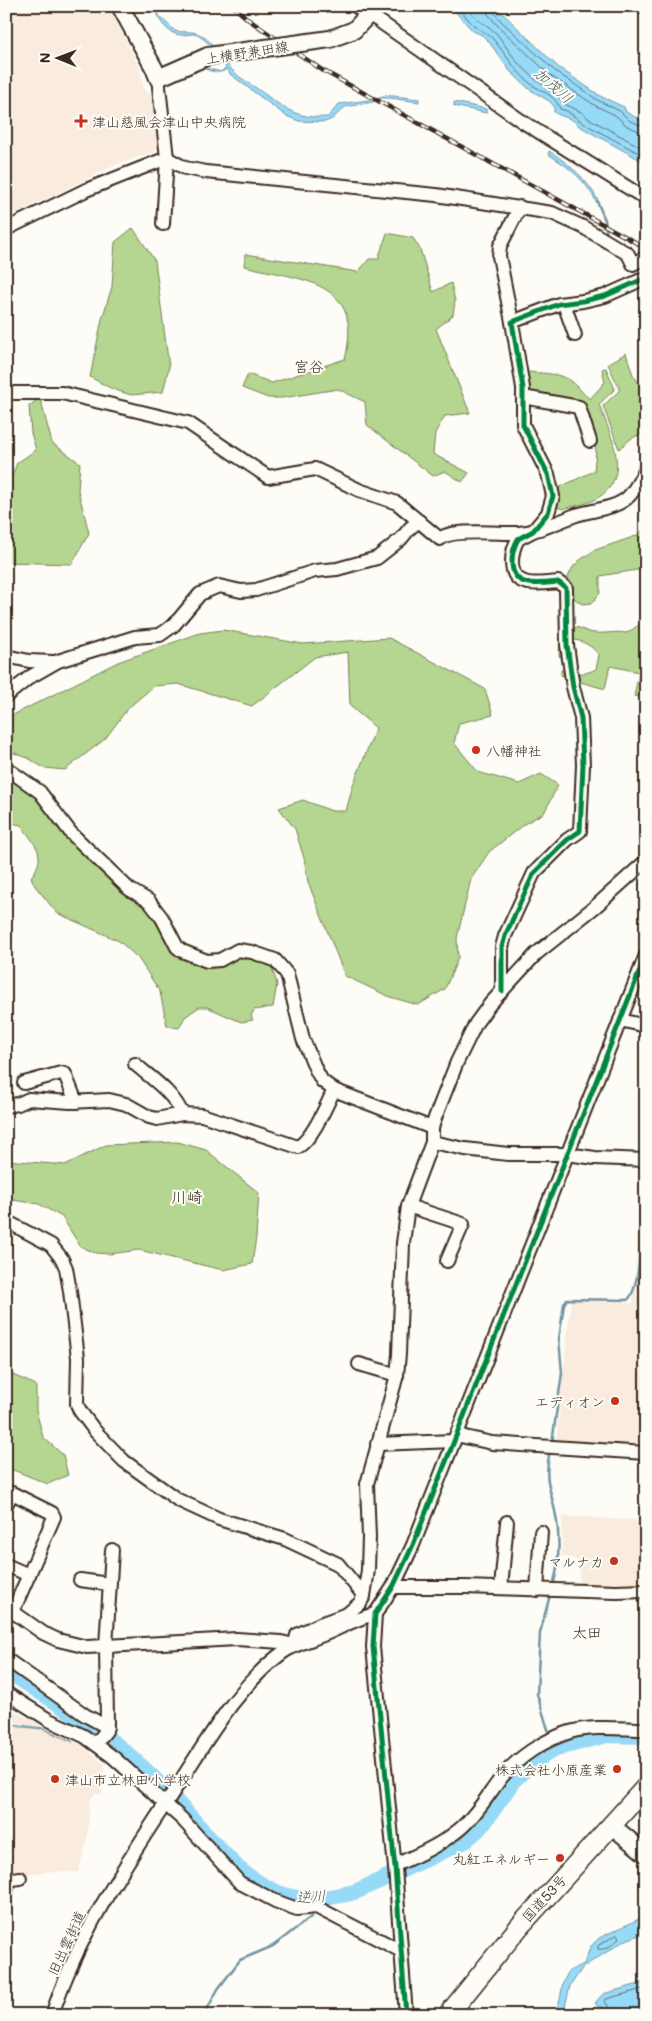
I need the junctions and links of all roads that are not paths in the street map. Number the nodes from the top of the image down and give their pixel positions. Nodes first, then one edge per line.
1 (120, 6) edge
2 (364, 10) edge
3 (158, 78) junction
4 (167, 158) junction
5 (646, 199) edge
6 (520, 207) junction
7 (163, 224) dead end
8 (6, 229) edge
9 (646, 258) edge
10 (641, 280) dead end
11 (564, 304) junction
12 (512, 322) junction
13 (575, 335) dead end
14 (6, 393) edge
15 (523, 397) junction
16 (590, 441) dead end
17 (646, 470) edge
18 (419, 521) junction
19 (532, 531) junction
20 (6, 656) edge
21 (58, 661) junction
22 (6, 696) edge
23 (6, 768) edge
24 (644, 865) edge
25 (646, 955) edge
26 (502, 991) junction
27 (620, 1020) junction
28 (646, 1026) edge
29 (135, 1064) dead end
30 (24, 1083) dead end
31 (334, 1090) junction
32 (76, 1102) junction
33 (6, 1106) edge
34 (182, 1114) junction
35 (432, 1128) junction
36 (432, 1142) junction
37 (567, 1154) junction
38 (646, 1160) edge
39 (408, 1206) junction
40 (6, 1221) edge
41 (447, 1261) dead end
42 (360, 1364) dead end
43 (397, 1375) junction
44 (455, 1438) junction
45 (377, 1444) junction
46 (646, 1453) edge
47 (6, 1505) edge
48 (507, 1522) dead end
49 (541, 1532) dead end
50 (112, 1550) dead end
51 (6, 1565) edge
52 (29, 1575) junction
53 (80, 1580) dead end
54 (109, 1584) junction
55 (393, 1587) junction
56 (501, 1588) junction
57 (537, 1590) junction
58 (646, 1590) edge
59 (364, 1596) junction
60 (8, 1609) edge
61 (375, 1614) junction
62 (295, 1645) junction
63 (106, 1646) junction
64 (6, 1659) edge
65 (6, 1693) edge
66 (646, 1729) edge
67 (102, 1735) junction
68 (646, 1787) edge
69 (169, 1799) junction
70 (646, 1803) edge
71 (615, 1829) junction
72 (646, 1854) edge
73 (395, 1871) junction
74 (20, 1878) dead end
75 (6, 1880) edge
76 (401, 1951) junction
77 (52, 2015) edge
78 (406, 2015) edge
79 (448, 2015) edge
80 (462, 2015) edge

1 - 3 main road
2 - 3 main road, 上横野兼田線, bridge
2 - 5 street
3 - 4 street
4 - 6 street
4 - 7 street
4 - 8 street
6 - 9 street
6 - 12 street
10 - 11 street
11 - 12 street
11 - 13 street
12 - 15 street
14 - 18 street
15 - 16 street
15 - 19 street
17 - 19 street
18 - 19 street
18 - 21 street
19 - 26 street
20 - 21 street
21 - 22 street
23 - 31 street
24 - 26 street
25 - 27 street
26 - 35 street
27 - 28 street
27 - 37 street
29 - 34 street
30 - 32 street
31 - 34 street
31 - 35 street
32 - 33 street
32 - 34 street
35 - 36 street
36 - 37 street
36 - 39 street
37 - 38 street
37 - 44 street
39 - 41 street
39 - 43 street
40 - 59 street
42 - 43 street
43 - 45 street
44 - 45 street
44 - 46 street
44 - 55 street
45 - 59 street
47 - 52 street
48 - 56 street
49 - 57 street
50 - 54 street
51 - 52 street
52 - 60 street
53 - 54 street
54 - 63 street
55 - 56 street
55 - 61 street
56 - 57 street
57 - 58 street
59 - 62 street
60 - 63 street
61 - 62 street
61 - 73 street
62 - 63 street
62 - 69 street, 旧出雲街道
63 - 67 street
64 - 67 street
65 - 67 street
66 - 73 street
67 - 69 street
68 - 71 highway, 国道53号
69 - 76 street
69 - 77 street, 旧出雲街道
70 - 71 highway, 国道53号
71 - 72 main road
71 - 79 highway, 国道53号
71 - 80 highway, 国道53号
73 - 76 street
74 - 75 street
76 - 78 street

